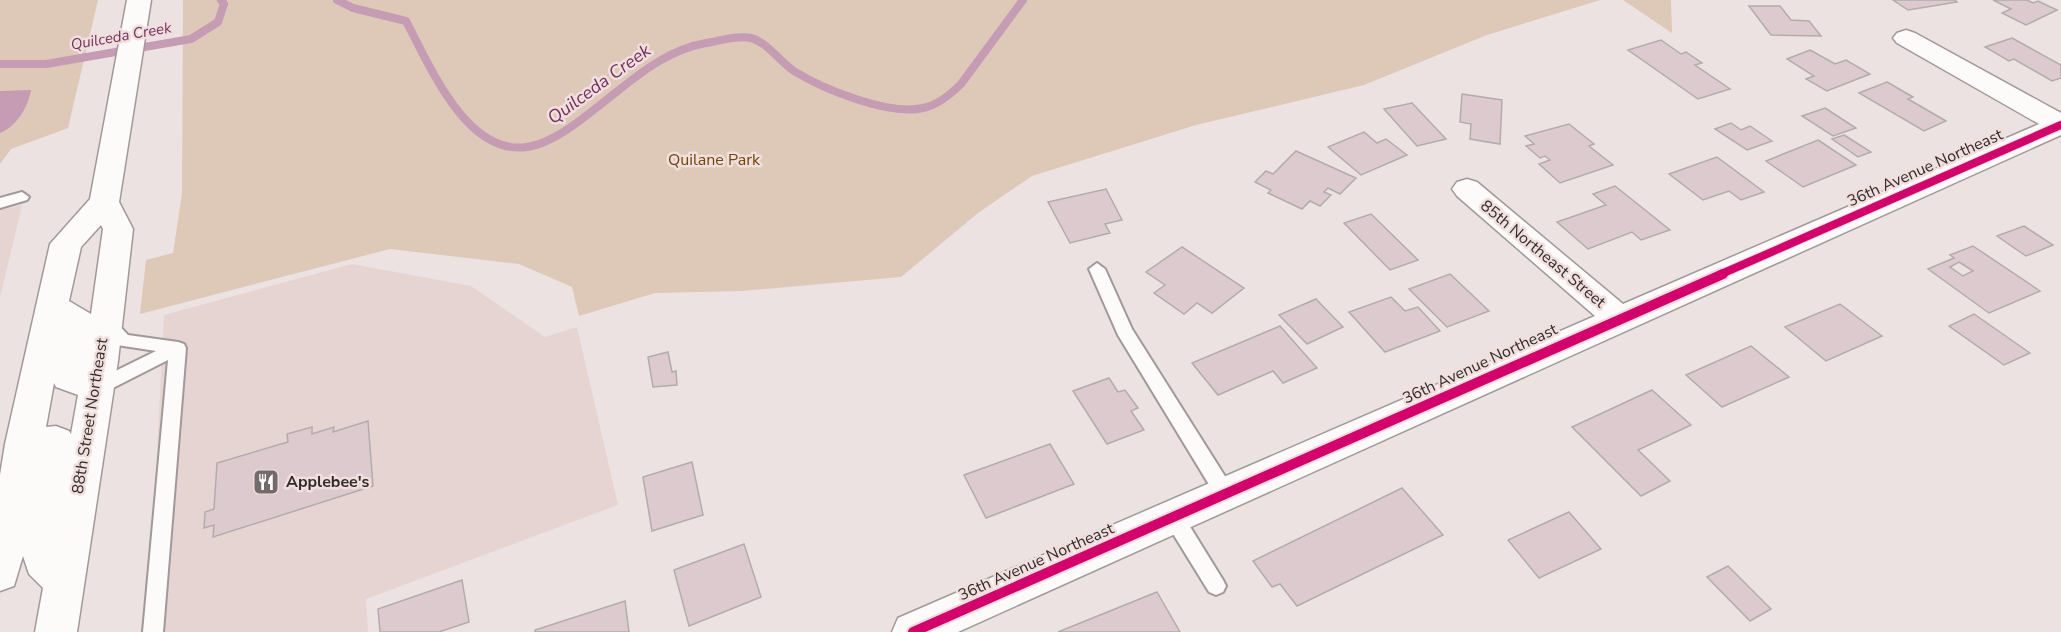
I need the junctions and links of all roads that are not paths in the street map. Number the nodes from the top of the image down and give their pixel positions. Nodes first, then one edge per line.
1 (139, 0) edge
2 (1906, 38) dead end
3 (2061, 125) edge
4 (1467, 189) dead end
5 (22, 197) dead end
6 (104, 202) junction
7 (0, 203) edge
8 (1096, 269) dead end
9 (51, 306) junction
10 (1618, 318) junction
11 (105, 320) junction
12 (178, 348) junction
13 (96, 388) junction
14 (11, 447) edge
15 (1226, 495) junction
16 (1174, 518) junction
17 (0, 573) edge
18 (62, 580) junction
19 (1216, 586) dead end
20 (56, 632) edge
21 (153, 632) edge
22 (913, 632) edge

1 - 6 main road
2 - 3 main road
3 - 10 main road, 36th Avenue Northeast
4 - 10 main road, 85th Northeast Street
5 - 7 lane
6 - 9 main road
6 - 11 main road, 88th Street Northeast
8 - 15 lane
9 - 13 main road
9 - 14 main road
10 - 15 main road, 36th Avenue Northeast
11 - 12 lane
11 - 13 main road, 88th Street Northeast
12 - 13 lane
12 - 21 lane
13 - 18 main road, 88th Street Northeast
14 - 17 main road
14 - 18 main road
15 - 16 main road, 36th Avenue Northeast
16 - 19 lane
16 - 22 main road, 36th Avenue Northeast
18 - 20 main road, 88th Street Northeast

